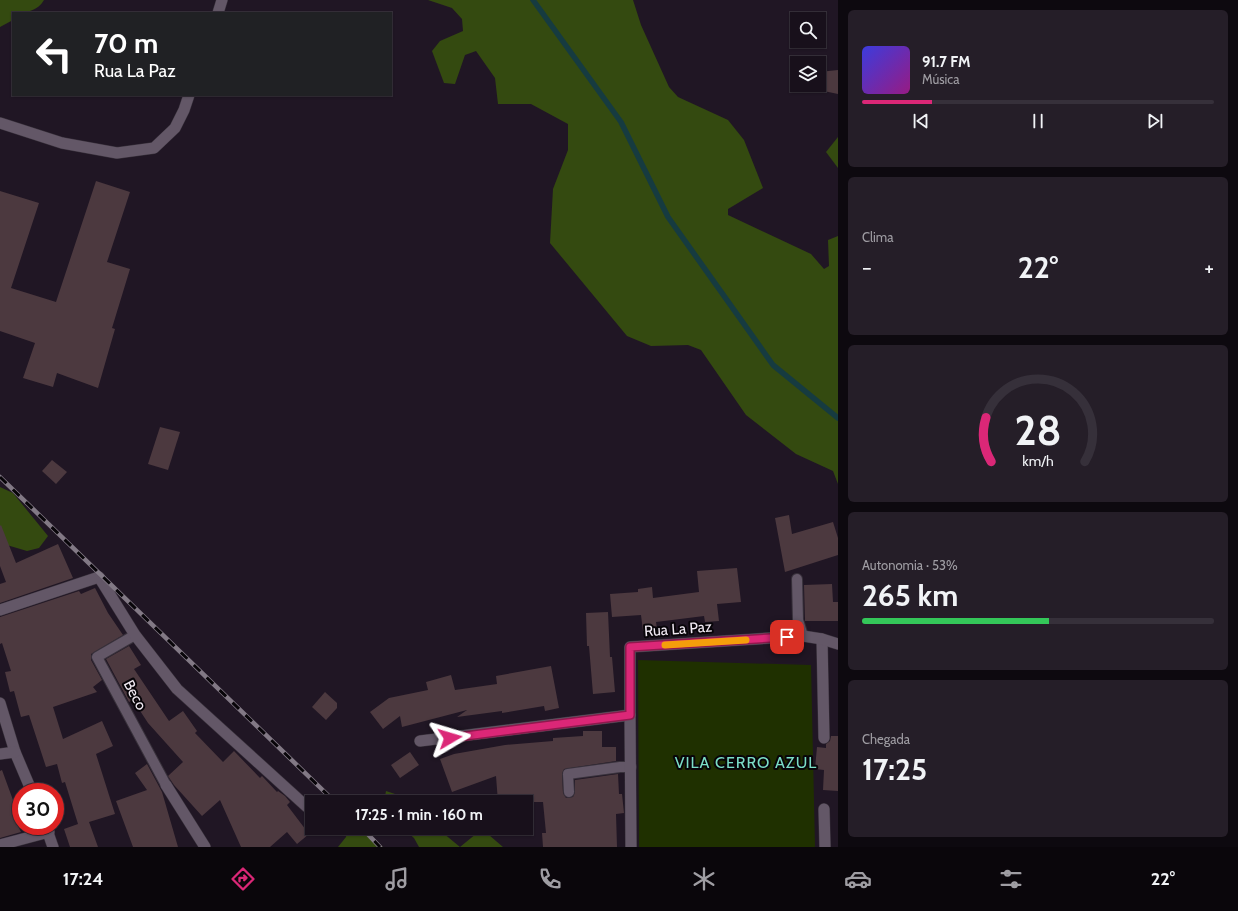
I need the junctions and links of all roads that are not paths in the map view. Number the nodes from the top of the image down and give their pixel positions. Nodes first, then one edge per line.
1 (222, 0) edge
2 (218, 12) edge
3 (189, 96) edge
4 (0, 123) edge
5 (797, 578) dead end
6 (0, 610) edge
7 (135, 635) junction
8 (803, 636) junction
9 (822, 639) junction
10 (838, 644) edge
11 (0, 703) edge
12 (630, 715) junction
13 (824, 738) dead end
14 (420, 742) dead end
15 (15, 752) junction
16 (0, 754) edge
17 (631, 768) junction
18 (28, 783) edge
19 (166, 785) joint
20 (569, 792) dead end
21 (305, 805) edge
22 (824, 809) dead end
23 (29, 835) edge
24 (49, 835) edge
25 (0, 845) edge
26 (53, 847) edge
27 (205, 847) edge
28 (631, 847) edge
29 (825, 847) edge

1 - 2 street
3 - 4 street
5 - 8 lane
6 - 7 street
7 - 19 lane, Beco
7 - 21 street
8 - 9 street, Rua La Paz
8 - 12 street, Rua La Paz
9 - 10 street, Rua La Paz
9 - 13 street
11 - 15 street
12 - 14 street
12 - 17 street
15 - 16 street
15 - 18 street
17 - 20 lane
17 - 28 street
19 - 27 street
22 - 29 street
23 - 25 street
24 - 26 street

